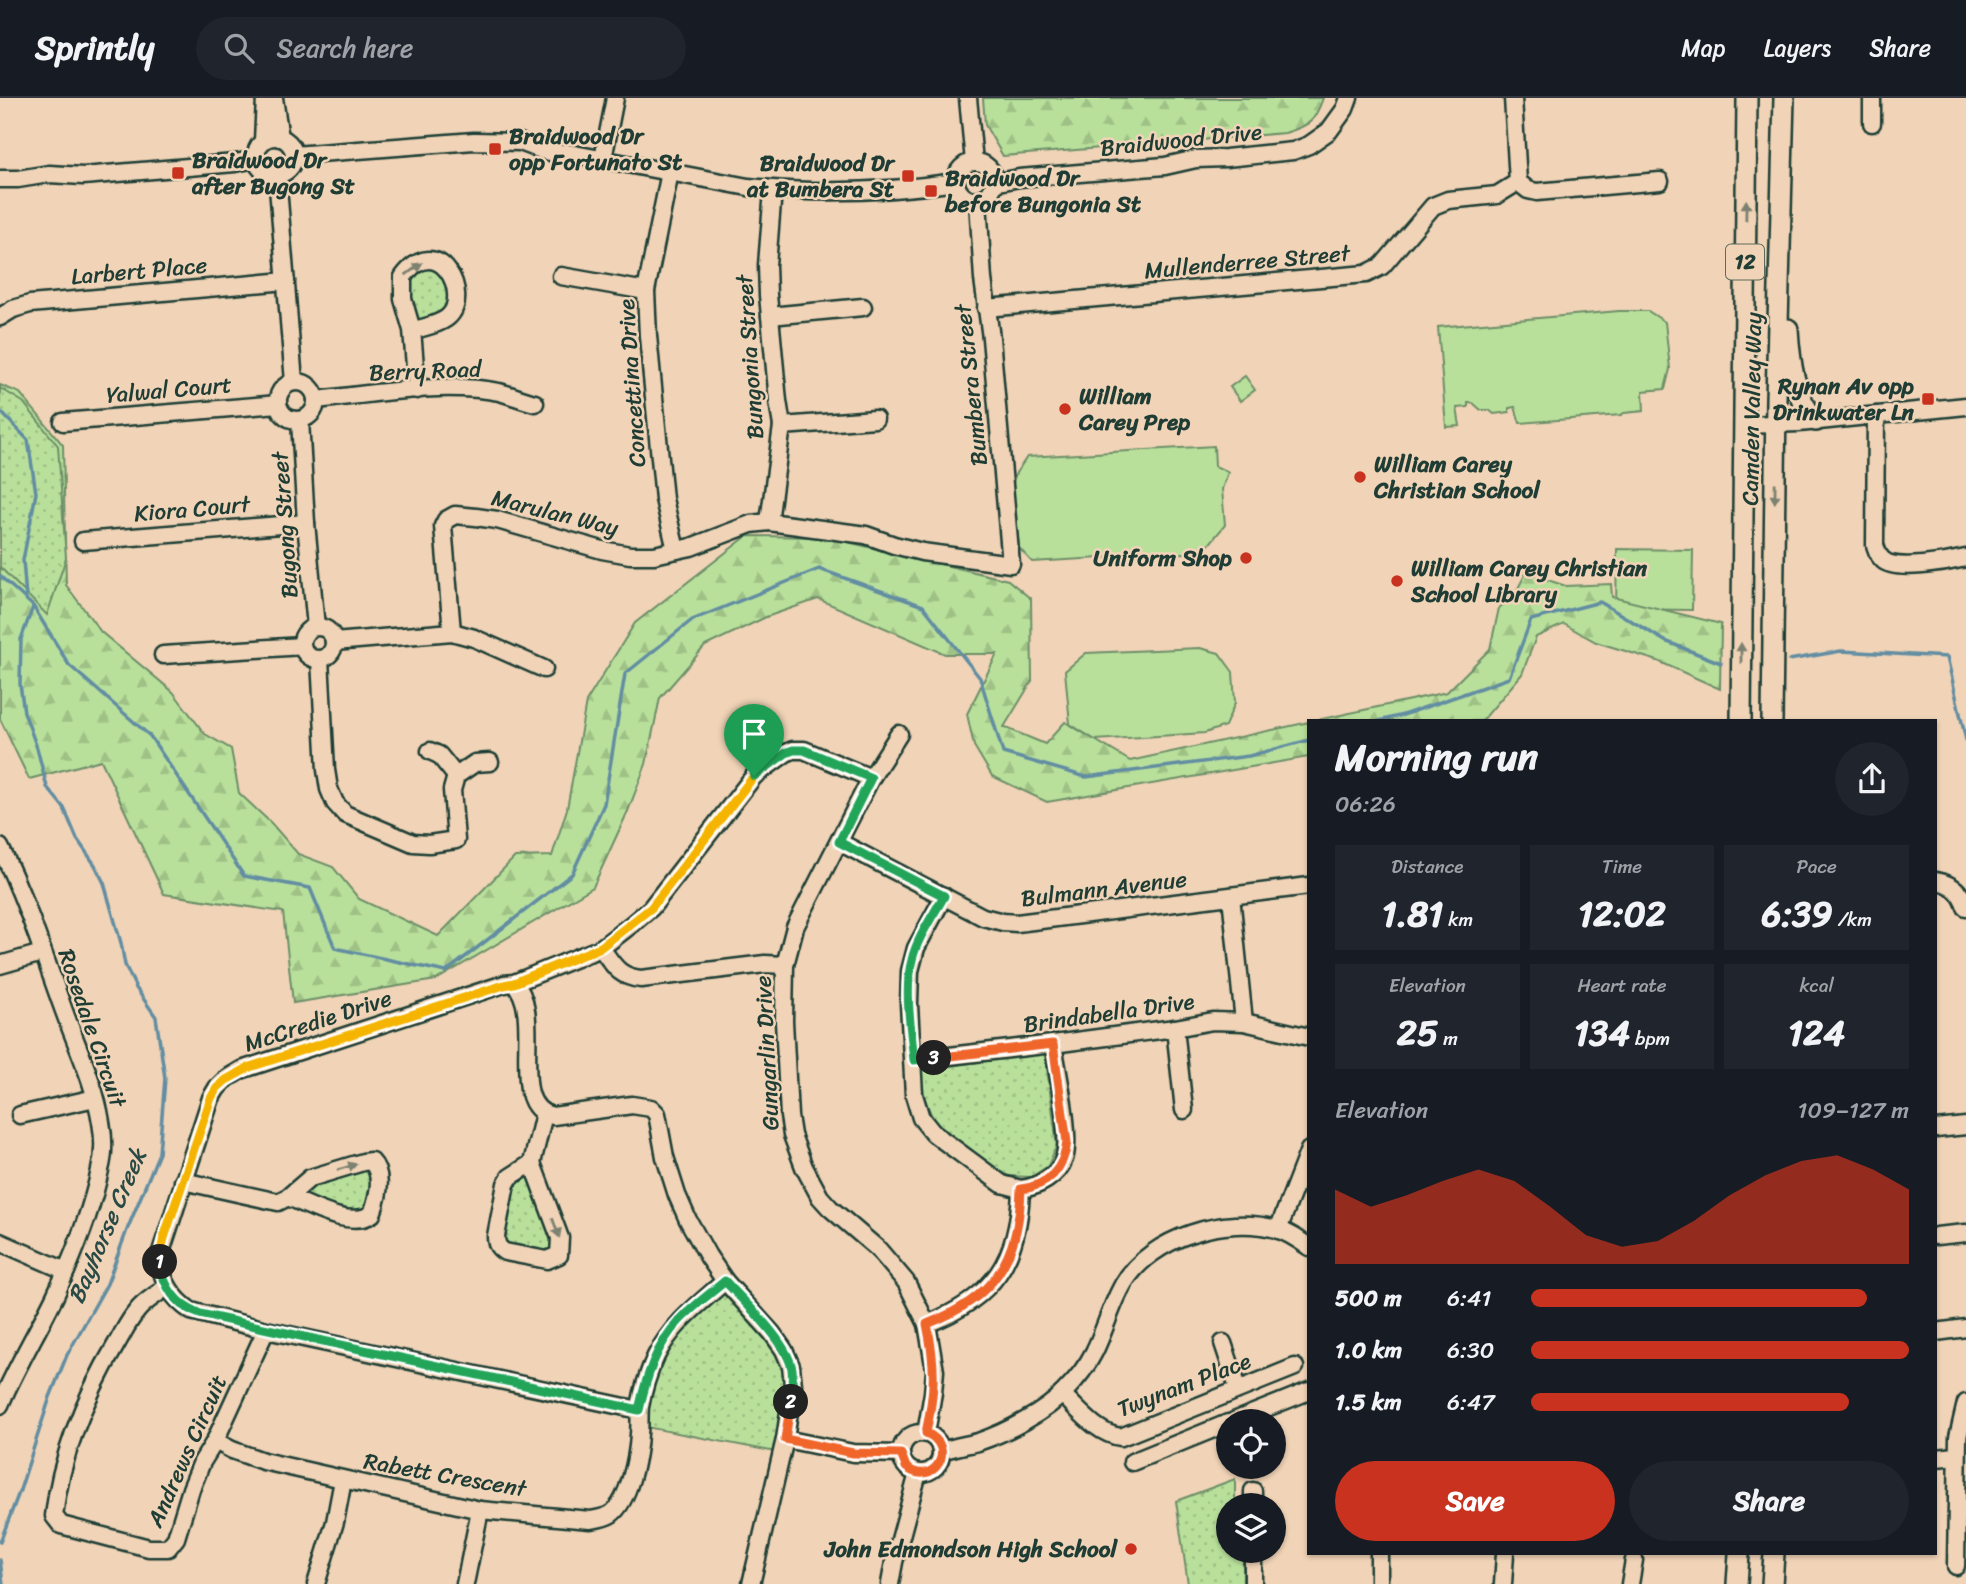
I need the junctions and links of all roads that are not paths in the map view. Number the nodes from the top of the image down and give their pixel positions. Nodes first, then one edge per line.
1 (265, 98) edge
2 (274, 98) edge
3 (615, 98) edge
4 (968, 98) edge
5 (1349, 98) edge
6 (1513, 98) edge
7 (1747, 98) edge
8 (1784, 98) edge
9 (1872, 98) edge
10 (1872, 123) dead end
11 (281, 138) junction
12 (263, 141) junction
13 (294, 155) junction
14 (256, 159) junction
15 (603, 159) junction
16 (974, 162) junction
17 (670, 172) junction
18 (277, 175) junction
19 (0, 179) edge
20 (1660, 181) dead end
21 (956, 182) junction
22 (1518, 182) junction
23 (1781, 182) junction
24 (994, 183) junction
25 (773, 190) junction
26 (978, 201) junction
27 (561, 276) dead end
28 (286, 281) junction
29 (646, 291) junction
30 (863, 307) dead end
31 (986, 308) junction
32 (770, 316) junction
33 (0, 317) edge
34 (412, 330) junction
35 (294, 383) junction
36 (417, 390) junction
37 (316, 400) junction
38 (535, 403) dead end
39 (278, 404) junction
40 (1966, 406) edge
41 (1876, 415) junction
42 (875, 419) dead end
43 (300, 420) junction
44 (1816, 421) junction
45 (63, 422) dead end
46 (1776, 424) junction
47 (1744, 425) junction
48 (782, 426) junction
49 (769, 522) junction
50 (306, 523) junction
51 (83, 541) dead end
52 (677, 550) junction
53 (1966, 558) edge
54 (1011, 564) joint
55 (316, 627) junction
56 (452, 632) junction
57 (334, 642) junction
58 (302, 646) junction
59 (163, 655) dead end
60 (320, 659) junction
61 (544, 669) dead end
62 (1741, 719) edge
63 (1772, 719) edge
64 (899, 734) dead end
65 (430, 751) dead end
66 (489, 762) dead end
67 (456, 776) junction
68 (871, 778) junction
69 (839, 842) junction
70 (0, 847) edge
71 (1937, 881) edge
72 (1307, 887) edge
73 (944, 896) junction
74 (1231, 896) junction
75 (1966, 907) edge
76 (601, 947) junction
77 (42, 953) junction
78 (0, 965) edge
79 (785, 965) junction
80 (514, 983) junction
81 (1244, 1022) junction
82 (1175, 1028) junction
83 (1307, 1037) edge
84 (1053, 1044) junction
85 (914, 1060) junction
86 (95, 1098) junction
87 (1184, 1110) dead end
88 (544, 1114) junction
89 (20, 1115) dead end
90 (1966, 1126) edge
91 (1937, 1129) edge
92 (1307, 1155) edge
93 (532, 1164) junction
94 (183, 1181) junction
95 (1021, 1189) junction
96 (288, 1197) junction
97 (1278, 1230) junction
98 (1966, 1233) edge
99 (1937, 1236) edge
100 (0, 1242) edge
101 (1307, 1246) edge
102 (66, 1271) junction
103 (725, 1281) junction
104 (166, 1287) junction
105 (927, 1324) junction
106 (1966, 1328) edge
107 (266, 1330) junction
108 (1937, 1332) edge
109 (1223, 1343) dead end
110 (1295, 1367) dead end
111 (5, 1377) edge
112 (1238, 1388) junction
113 (1307, 1392) edge
114 (1062, 1394) junction
115 (1966, 1403) edge
116 (0, 1405) edge
117 (1264, 1409) edge
118 (639, 1410) junction
119 (1216, 1428) edge
120 (926, 1433) junction
121 (785, 1439) junction
122 (215, 1441) junction
123 (942, 1451) junction
124 (901, 1454) junction
125 (1957, 1455) junction
126 (1937, 1458) edge
127 (1132, 1462) dead end
128 (918, 1473) junction
129 (343, 1480) junction
130 (480, 1510) junction
131 (1379, 1555) edge
132 (1504, 1555) edge
133 (1739, 1555) edge
134 (1774, 1555) edge
135 (1634, 1560) dead end
136 (1252, 1563) edge
137 (1956, 1566) dead end
138 (316, 1584) edge
139 (465, 1584) edge
140 (751, 1584) edge
141 (890, 1584) edge
142 (1252, 1584) edge
143 (1378, 1584) edge
144 (1503, 1584) edge
145 (1630, 1584) edge
146 (1737, 1584) edge
147 (1772, 1584) edge

1 - 12 street
2 - 11 street
3 - 15 street
4 - 16 street
5 - 24 street, Braidwood Drive
6 - 22 street
47 -> 7 main road, Camden Valley Way / 12
8 - 23 main road, Camden Valley Way / 12
9 - 10 street
11 - 12 street
11 - 13 street
12 - 14 street
13 - 15 street
13 - 18 street
14 - 18 street
14 - 19 street
15 - 17 street
16 - 21 street
16 - 24 street
17 - 25 street
17 - 29 street, Concettina Drive
18 - 28 street
20 - 22 street
21 - 25 street
21 - 26 street
22 - 31 street, Mullenderree Street
23 - 44 main road
23 - 46 main road, Camden Valley Way / 12
24 - 26 street
25 - 32 street, Bungonia Street
26 - 31 street, Bumbera Street
27 - 29 street
28 - 33 street, Larbert Place
28 - 35 street
29 - 52 street, Concettina Drive
30 - 32 street
31 - 54 street, Bumbera Street
32 - 48 street, Bungonia Street
34 -> 34 street
34 - 36 street
35 - 37 street
35 - 39 street
36 - 37 street, Berry Road
36 - 38 street, Berry Road
37 - 43 street
39 - 43 street
39 - 45 street, Yalwal Court
40 - 41 street
41 - 44 street
41 - 53 street
42 - 48 street
43 - 50 street, Bugong Street
44 - 46 street
46 - 47 street
46 -> 63 main road, Camden Valley Way / 12
62 -> 47 main road, Camden Valley Way / 12
48 - 49 street, Bungonia Street
49 - 52 street, Marulan Way
49 - 54 street, Marulan Way
50 - 51 street, Kiora Court
50 - 55 street, Bugong Street
52 - 56 street, Marulan Way
55 - 57 street
55 - 58 street
56 - 57 street
56 - 61 street
57 - 60 street
58 - 59 street
58 - 60 street
60 - 67 street
64 - 68 street, Gungarlin Drive
65 - 67 street
66 - 67 street
68 - 69 street, Gungarlin Drive
68 - 76 street, McCredie Drive
69 - 73 street, Bulmann Avenue
69 - 79 street, Gungarlin Drive
70 - 77 street, Rosedale Circuit
71 - 75 street
72 - 74 street, Bulmann Avenue
73 - 74 street, Bulmann Avenue
73 - 85 street
74 - 81 street
76 - 79 street
76 - 80 street, McCredie Drive
77 - 78 street
77 - 86 street, Rosedale Circuit
79 - 105 street, Gungarlin Drive
80 - 88 street
80 - 94 street, McCredie Drive
81 - 82 street, Brindabella Drive
81 - 83 street, Brindabella Drive
82 - 84 street, Brindabella Drive
82 - 87 street
84 - 85 street, Brindabella Drive
84 - 95 street
85 - 95 street
86 - 89 street
86 - 102 street, Rosedale Circuit
88 - 93 street
88 - 103 street
90 - 91 street
92 - 97 street
93 -> 93 street
94 - 96 street
94 - 104 street, McCredie Drive
95 - 105 street
96 -> 96 street
97 - 101 street
97 - 114 street
98 - 99 street
100 - 102 street
102 - 111 street, Rosedale Circuit
103 - 118 street, Rabett Crescent
103 - 121 street
104 - 107 street
104 - 122 street, Andrews Circuit
105 - 120 street, Gungarlin Drive
106 - 108 street
107 - 118 street
107 - 122 street, Andrews Circuit
109 - 112 street
110 - 112 street, Twynam Place
111 - 116 street, Rosedale Circuit
112 - 114 street, Twynam Place
113 - 117 street
114 - 123 street
115 - 125 street
118 - 130 street, Rabett Crescent
119 - 127 street
120 - 123 street
120 - 124 street
121 - 124 street
121 - 140 street
122 - 129 street, Rabett Crescent
123 - 128 street
124 - 128 street
125 - 126 street
125 - 137 street
128 - 141 street
129 - 130 street, Rabett Crescent
129 - 138 street
130 - 139 street
131 - 143 street
132 - 144 street
133 - 146 main road
134 - 147 main road
135 - 145 street
136 - 142 street

